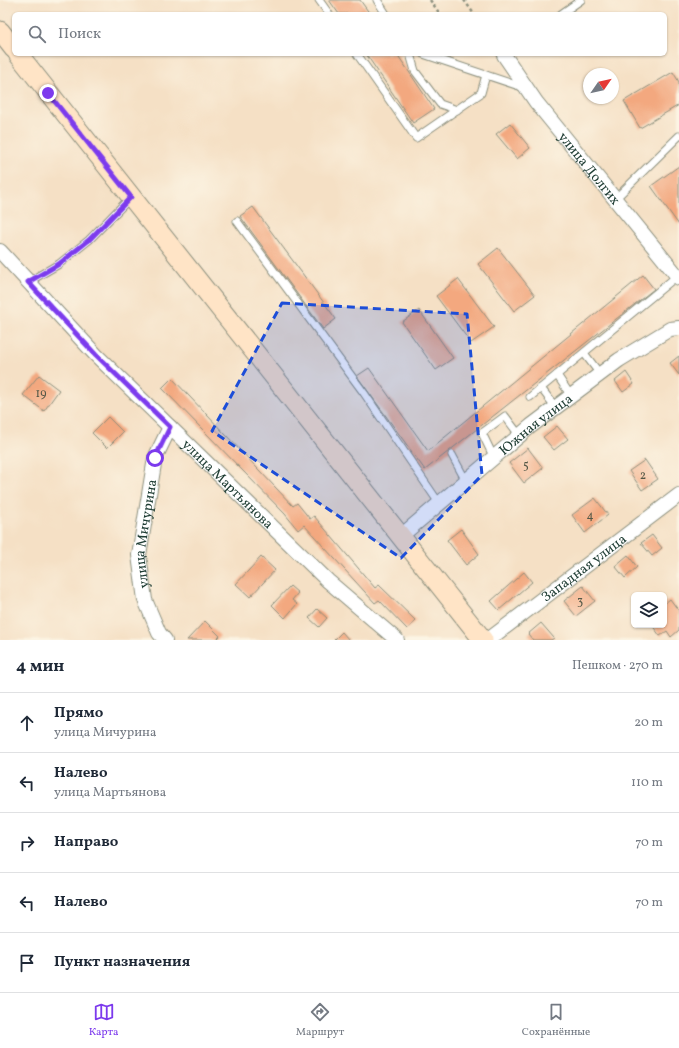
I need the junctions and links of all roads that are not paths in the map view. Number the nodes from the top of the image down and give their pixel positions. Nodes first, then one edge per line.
1 (319, 0) edge
2 (377, 0) edge
3 (581, 0) edge
4 (328, 12) edge
5 (385, 12) edge
6 (564, 12) edge
7 (0, 31) edge
8 (12, 46) edge
9 (20, 56) edge
10 (358, 56) edge
11 (411, 56) edge
12 (429, 56) edge
13 (505, 56) edge
14 (486, 75) junction
15 (527, 89) junction
16 (457, 110) junction
17 (679, 136) edge
18 (131, 197) junction
19 (615, 199) junction
20 (237, 221) dead end
21 (0, 251) edge
22 (676, 271) edge
23 (28, 282) junction
24 (679, 328) edge
25 (584, 353) junction
26 (600, 374) junction
27 (557, 375) junction
28 (541, 388) junction
29 (571, 396) junction
30 (530, 397) dead end
31 (556, 408) junction
32 (170, 427) junction
33 (520, 436) junction
34 (452, 455) dead end
35 (494, 458) junction
36 (466, 481) junction
37 (679, 495) edge
38 (439, 503) junction
39 (400, 536) junction
40 (165, 640) edge
41 (397, 640) edge
42 (483, 640) edge
43 (488, 640) edge

1 - 4 lane
2 - 5 lane
3 - 6 lane
7 - 8 main road
9 - 18 main road
10 - 16 lane
11 - 16 lane
12 - 14 lane
13 - 15 street, улица Долгих
14 - 15 lane
14 - 16 lane
15 - 19 street, улица Долгих
17 - 19 lane
18 - 23 lane
18 - 39 main road
19 - 22 street, улица Долгих
20 - 38 lane
21 - 23 street, улица Мартьянова
22 - 25 lane
23 - 32 street, улица Мартьянова
24 - 26 street, Южная улица
25 - 26 lane
25 - 27 lane
26 - 29 street, Южная улица
27 - 28 lane
27 - 29 lane
28 - 30 lane
28 - 31 lane
29 - 31 street, Южная улица
31 - 33 street, Южная улица
32 - 40 street, улица Мичурина
32 - 41 street, улица Мартьянова
33 - 35 street, Южная улица
33 - 35 lane
34 - 36 lane
35 - 36 street, Южная улица
36 - 38 street, Южная улица
37 - 43 street, Западная улица
38 - 39 street, Южная улица
39 - 42 main road

